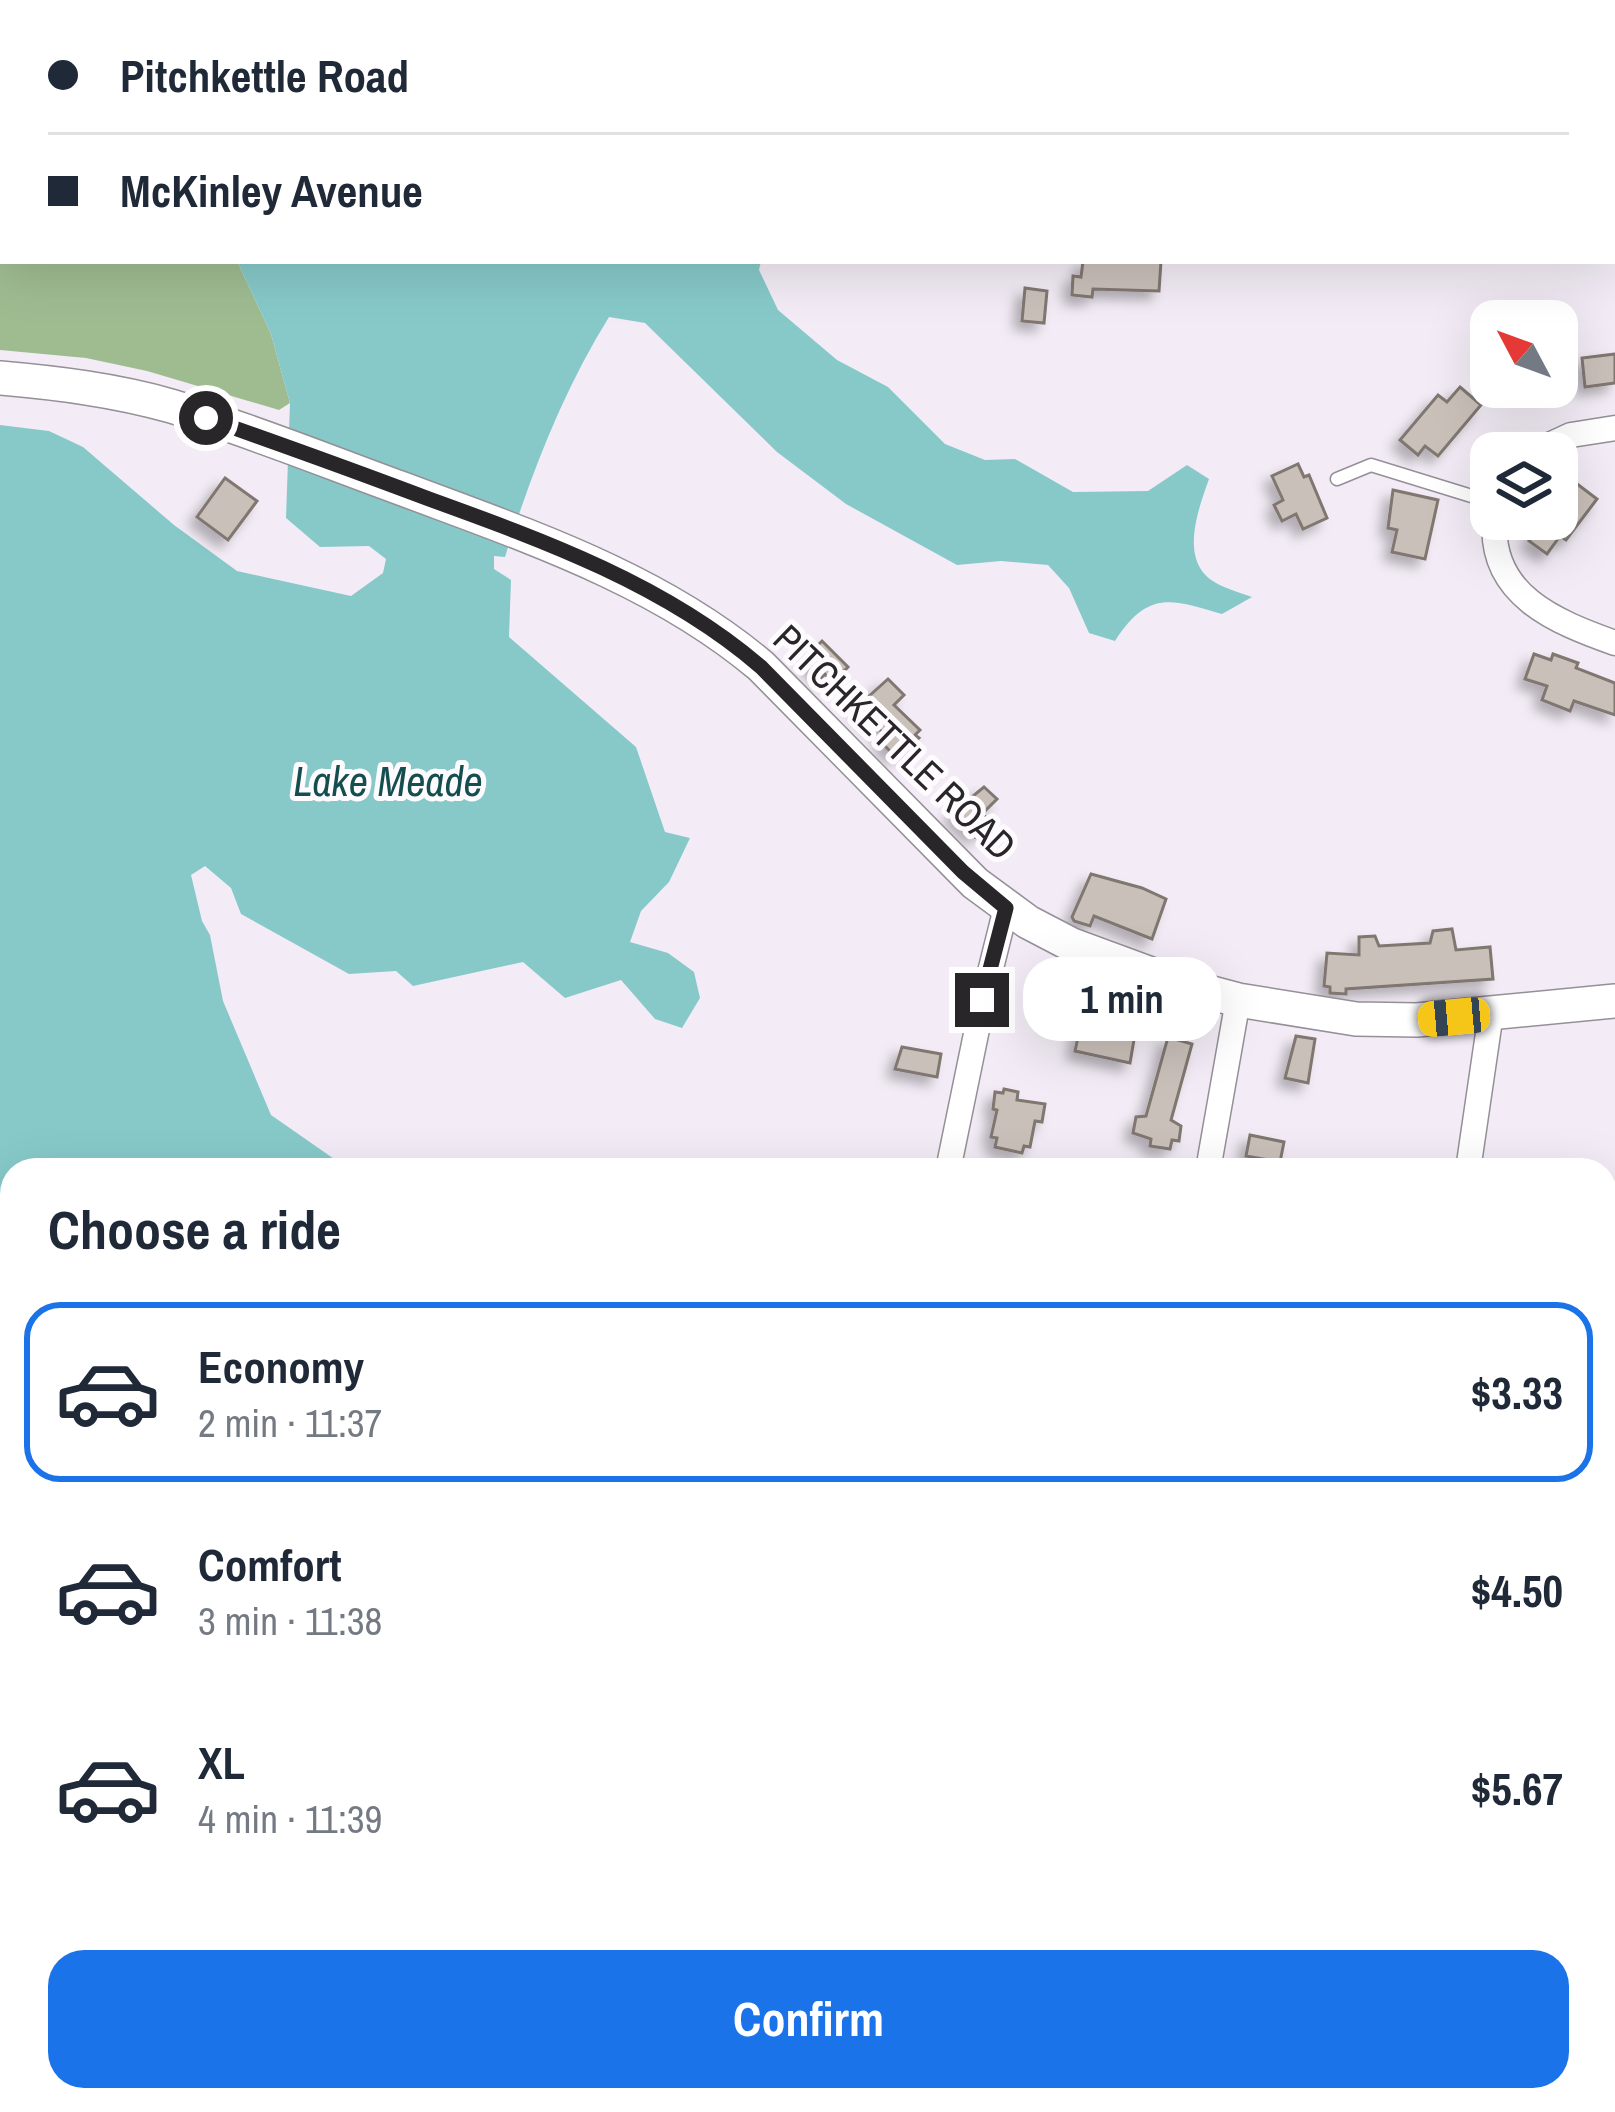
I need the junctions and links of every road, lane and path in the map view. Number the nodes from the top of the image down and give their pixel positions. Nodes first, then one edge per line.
1 (0, 378) edge
2 (1615, 428) edge
3 (1578, 434) edge
4 (1337, 479) dead end
5 (1470, 496) edge
6 (1496, 540) edge
7 (1615, 643) edge
8 (1006, 908) junction
9 (1238, 1000) junction
10 (1615, 1001) edge
11 (1491, 1013) junction
12 (950, 1158) edge
13 (1210, 1158) edge
14 (1470, 1158) edge

1 - 8 main road, PITCHKETTLE ROAD
2 - 3 street
4 - 5 lane
6 - 7 street
8 - 9 main road, PITCHKETTLE ROAD
8 - 12 street
9 - 11 main road, PITCHKETTLE ROAD
9 - 13 street
10 - 11 main road, PITCHKETTLE ROAD
11 - 14 street

